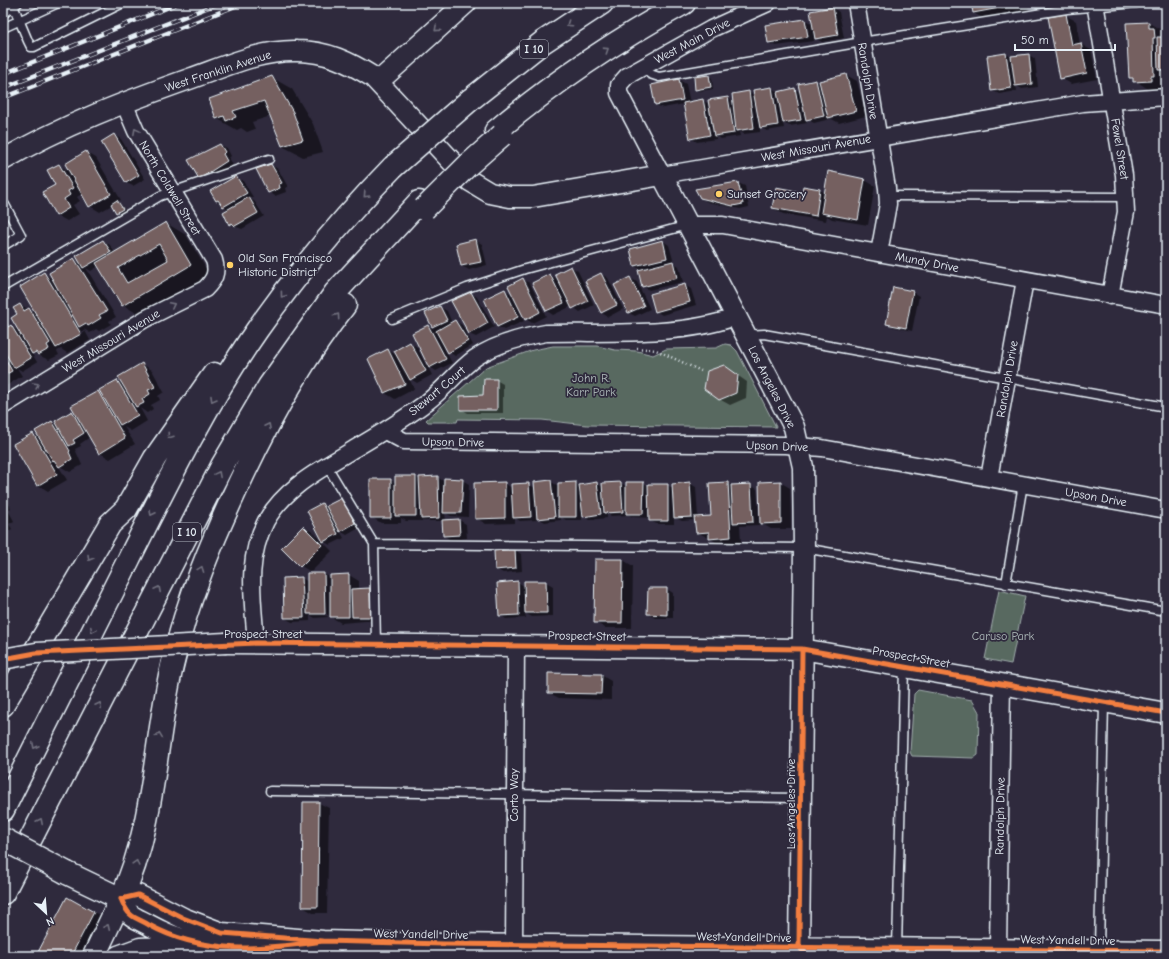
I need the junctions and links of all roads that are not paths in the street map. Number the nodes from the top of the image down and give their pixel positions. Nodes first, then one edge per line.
1 (58, 3) edge
2 (123, 3) edge
3 (466, 3) edge
4 (602, 3) edge
5 (684, 3) edge
6 (768, 3) edge
7 (856, 3) edge
8 (1137, 3) edge
9 (14, 4) edge
10 (1095, 4) edge
11 (48, 5) edge
12 (3, 14) edge
13 (19, 20) junction
14 (3, 28) edge
15 (862, 42) junction
16 (644, 66) junction
17 (378, 82) junction
18 (619, 85) joint
19 (1166, 97) edge
20 (1111, 100) junction
21 (124, 103) junction
22 (878, 138) junction
23 (269, 158) dead end
24 (3, 160) edge
25 (662, 175) junction
26 (470, 181) joint
27 (172, 192) junction
28 (888, 196) junction
29 (1126, 197) junction
30 (3, 206) edge
31 (422, 206) junction
32 (688, 225) junction
33 (3, 246) edge
34 (879, 253) junction
35 (216, 274) joint
36 (1026, 280) junction
37 (3, 287) edge
38 (1110, 296) junction
39 (1166, 305) edge
40 (735, 317) junction
41 (392, 319) dead end
42 (257, 331) junction
43 (745, 335) junction
44 (1007, 379) junction
45 (3, 406) edge
46 (1166, 407) edge
47 (385, 431) junction
48 (799, 446) junction
49 (327, 466) junction
50 (989, 478) junction
51 (1024, 484) junction
52 (1166, 510) edge
53 (374, 544) junction
54 (804, 548) junction
55 (1006, 584) junction
56 (1166, 611) edge
57 (256, 643) junction
58 (376, 644) junction
59 (516, 645) junction
60 (802, 649) junction
61 (3, 659) edge
62 (904, 666) junction
63 (1002, 683) junction
64 (1104, 701) junction
65 (3, 705) edge
66 (1166, 713) edge
67 (270, 791) dead end
68 (514, 794) junction
69 (801, 798) junction
70 (3, 810) edge
71 (3, 839) edge
72 (3, 893) edge
73 (121, 899) junction
74 (323, 942) junction
75 (514, 945) junction
76 (211, 946) junction
77 (898, 948) junction
78 (349, 949) edge
79 (998, 949) junction
80 (412, 950) edge
81 (1099, 950) junction
82 (180, 951) edge
83 (662, 951) edge
84 (1166, 951) edge
85 (948, 952) edge
86 (800, 953) edge
87 (1077, 953) edge
88 (94, 956) edge
89 (118, 956) edge

1 - 11 lane
2 - 13 lane
3 -> 17 street
4 -> 42 main road, I 10, bridge
31 -> 5 main road, I 10
6 - 16 street, West Main Drive
7 - 15 street, Randolph Drive
8 - 10 lane
9 - 12 lane
9 - 13 lane
10 - 15 lane
10 - 20 street, Fewel Street
11 - 13 lane
13 - 14 lane
15 - 16 lane
15 - 22 street, Randolph Drive
16 - 18 street, West Main Drive
17 - 21 street, West Franklin Avenue
17 - 26 street, West Franklin Avenue
18 - 25 street, Los Angeles Drive
19 - 20 street, West Missouri Avenue
20 - 22 street, West Missouri Avenue
20 - 29 street, Fewel Street
21 - 24 street, West Franklin Avenue
27 -> 21 street, North Coldwell Street
22 - 25 street, West Missouri Avenue
22 - 28 street, Randolph Drive
23 - 27 lane
25 - 26 street, West Missouri Avenue
25 - 32 street, Los Angeles Drive
27 - 35 street, North Coldwell Street
27 - 37 lane
28 - 29 lane
28 - 34 street, Randolph Drive
29 - 38 street, Fewel Street
30 - 33 lane
72 -> 31 main road, I 10
73 -> 31 main road
32 - 34 street, Mundy Drive
32 - 40 street, Los Angeles Drive
32 - 41 lane
34 - 36 street, Mundy Drive
45 -> 35 street, West Missouri Avenue
36 - 38 street, Mundy Drive
36 - 44 street, Randolph Drive
38 - 39 street, Mundy Drive
40 - 43 street, Los Angeles Drive
40 - 47 street, Stewart Court
42 -> 65 main road
42 -> 70 main road, I 10
43 - 44 lane
43 - 48 street, Los Angeles Drive
44 - 46 lane
44 - 50 street, Randolph Drive
47 - 48 street, Upson Drive
47 - 49 street, Stewart Court
48 - 50 street, Upson Drive
48 - 54 street, Los Angeles Drive
49 - 53 lane
49 - 57 street, Stewart Court
50 - 51 street, Upson Drive
51 - 52 street, Upson Drive
51 - 55 lane
53 - 54 lane
53 - 58 lane
54 - 55 lane
54 - 60 street, Los Angeles Drive
55 - 56 lane
57 - 58 street, Prospect Street
57 - 61 street, Prospect Street, bridge
58 - 59 street, Prospect Street
59 - 60 street, Prospect Street
59 - 68 street, Corto Way
60 - 62 street, Prospect Street
60 - 69 street, Los Angeles Drive
62 - 63 street, Prospect Street
62 - 77 lane
63 - 64 street, Prospect Street
63 - 79 street, Randolph Drive
64 - 66 street, Prospect Street
64 - 81 lane
67 - 68 lane
68 - 69 lane
68 - 75 street, Corto Way
69 - 86 street, Los Angeles Drive
71 - 73 main road, bridge
73 - 74 street, West Yandell Drive
73 - 76 street, West Yandell Drive
88 -> 73 main road
74 - 76 street, West Yandell Drive
74 - 78 street, West Yandell Drive
75 - 80 street, West Yandell Drive
75 - 83 street, West Yandell Drive
76 - 82 street
77 - 85 street, West Yandell Drive
77 - 86 street, West Yandell Drive
78 - 80 street, West Yandell Drive
79 - 85 street, West Yandell Drive
79 - 87 street, West Yandell Drive
81 - 84 street, West Yandell Drive
81 - 87 street, West Yandell Drive
82 - 89 street
83 - 86 street, West Yandell Drive

